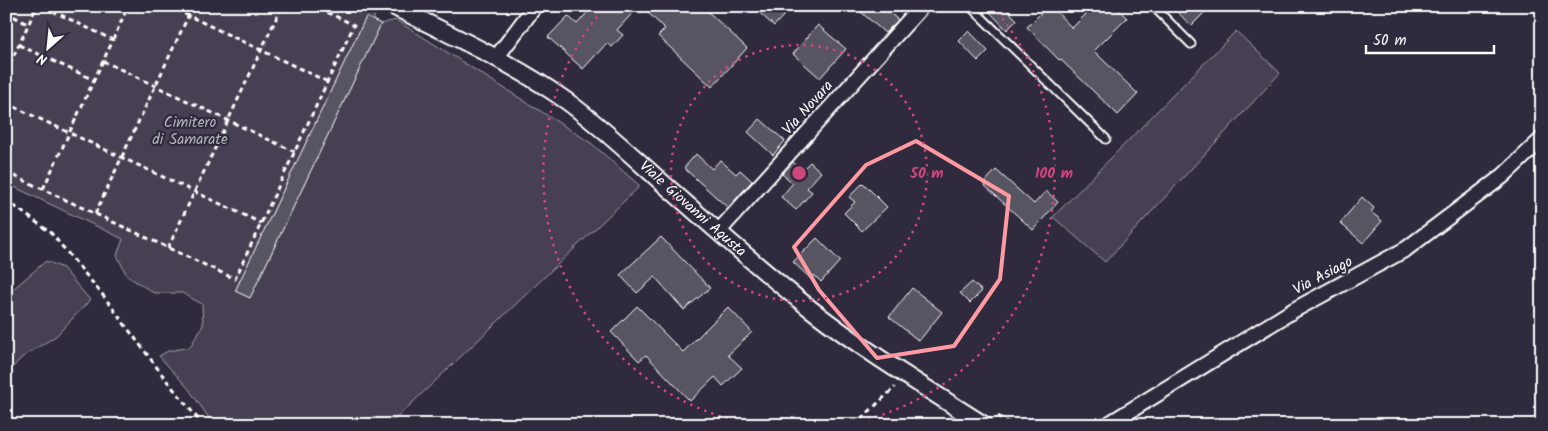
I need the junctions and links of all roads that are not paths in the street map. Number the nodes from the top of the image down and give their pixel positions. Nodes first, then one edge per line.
1 (393, 6) edge
2 (535, 6) edge
3 (922, 6) edge
4 (970, 6) edge
5 (1153, 6) edge
6 (1191, 44) dead end
7 (496, 58) junction
8 (1106, 139) dead end
9 (1542, 139) edge
10 (718, 232) junction
11 (984, 425) edge
12 (1106, 425) edge

1 - 7 street, Viale Giovanni Agusta
2 - 7 street
3 - 10 street, Via Novara
4 - 8 lane
5 - 6 lane
7 - 10 street, Viale Giovanni Agusta
9 - 12 street, Via Asiago
10 - 11 street, Viale Giovanni Agusta

